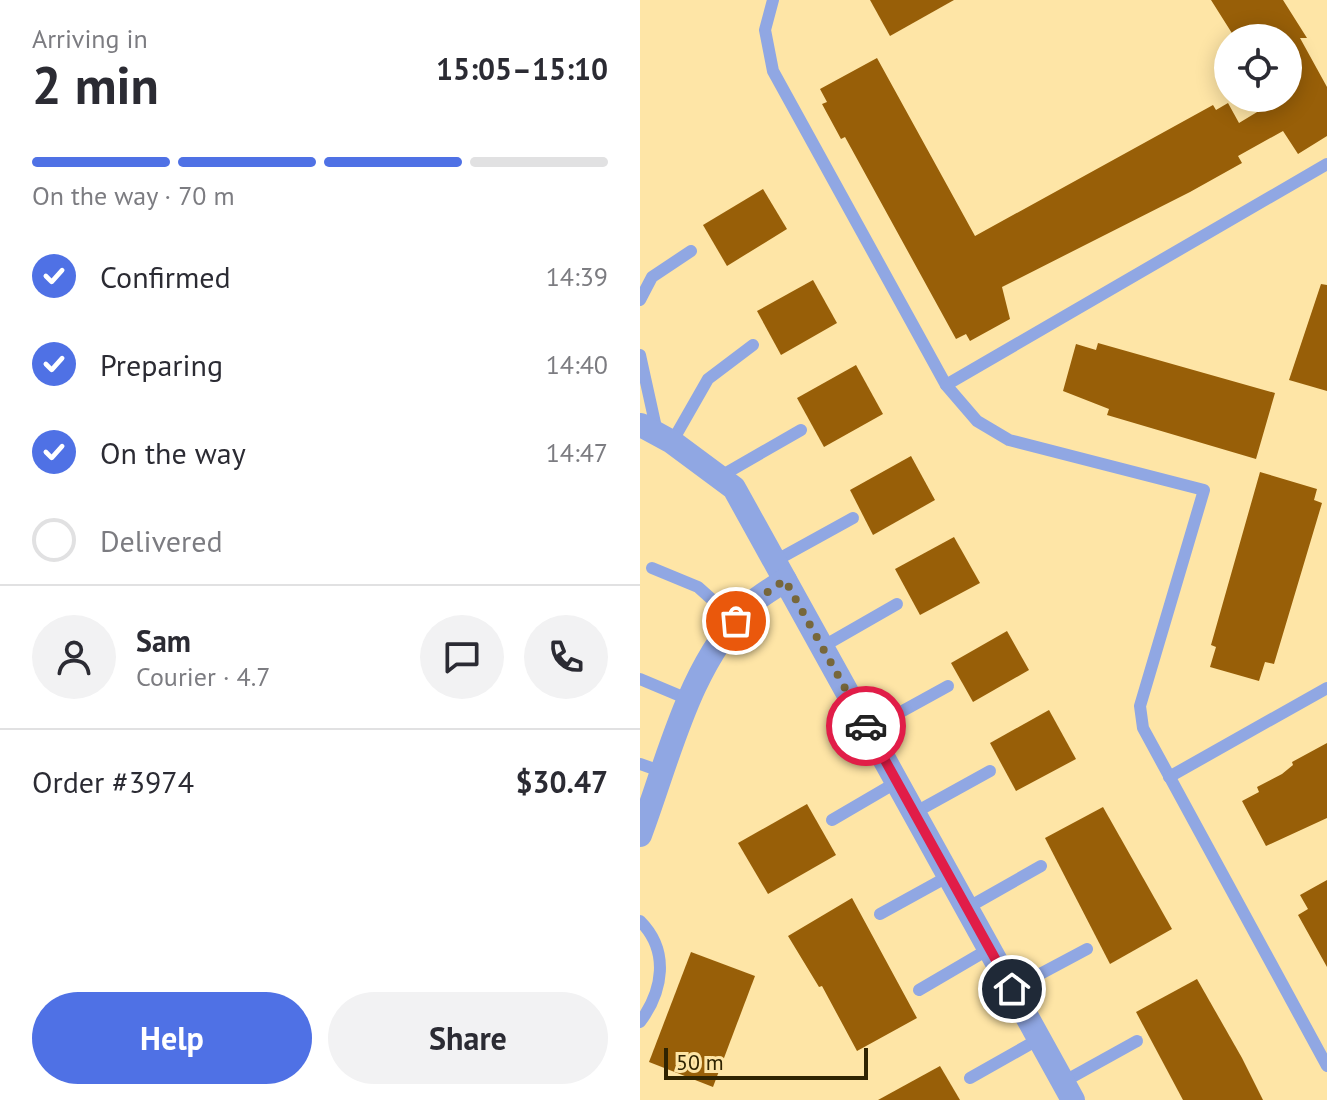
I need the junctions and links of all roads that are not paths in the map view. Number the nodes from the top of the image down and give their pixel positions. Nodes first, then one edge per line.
1 (773, 0) edge
2 (1327, 164) edge
3 (691, 251) dead end
4 (640, 300) edge
5 (753, 345) dead end
6 (640, 355) edge
7 (946, 385) junction
8 (801, 430) dead end
9 (657, 433) edge
10 (721, 476) junction
11 (853, 518) dead end
12 (652, 568) dead end
13 (780, 571) junction
14 (897, 604) dead end
15 (736, 621) junction
16 (822, 647) junction
17 (640, 679) edge
18 (948, 686) dead end
19 (1327, 688) edge
20 (690, 700) junction
21 (868, 730) junction
22 (640, 764) edge
23 (990, 771) dead end
24 (663, 772) junction
25 (1169, 777) junction
26 (897, 782) junction
27 (914, 813) junction
28 (832, 820) dead end
29 (640, 835) edge
30 (1041, 866) dead end
31 (949, 876) junction
32 (967, 908) junction
33 (880, 914) dead end
34 (640, 921) edge
35 (989, 949) junction
36 (1087, 949) dead end
37 (1012, 989) junction
38 (919, 990) dead end
39 (640, 1022) edge
40 (1039, 1039) junction
41 (1137, 1041) dead end
42 (1327, 1066) edge
43 (970, 1078) dead end
44 (1068, 1091) edge

1 - 7 lane
2 - 7 lane
3 - 4 lane
5 - 9 lane
6 - 9 lane
7 - 25 lane
8 - 10 lane
9 - 10 street
10 - 13 street
11 - 13 lane
12 - 15 lane
13 - 15 street
13 - 16 street
14 - 16 lane
15 - 20 street
16 - 21 street
17 - 20 lane
18 - 21 lane
19 - 25 lane
20 - 24 street
21 - 26 street
22 - 24 lane
23 - 27 lane
24 - 29 street
25 - 42 lane
26 - 27 street
26 - 28 lane
27 - 31 street
30 - 32 lane
31 - 32 street
31 - 33 lane
32 - 35 street
34 - 39 lane
35 - 37 street
35 - 38 lane
36 - 37 lane
37 - 40 street
40 - 43 lane
40 - 44 street
41 - 44 lane

